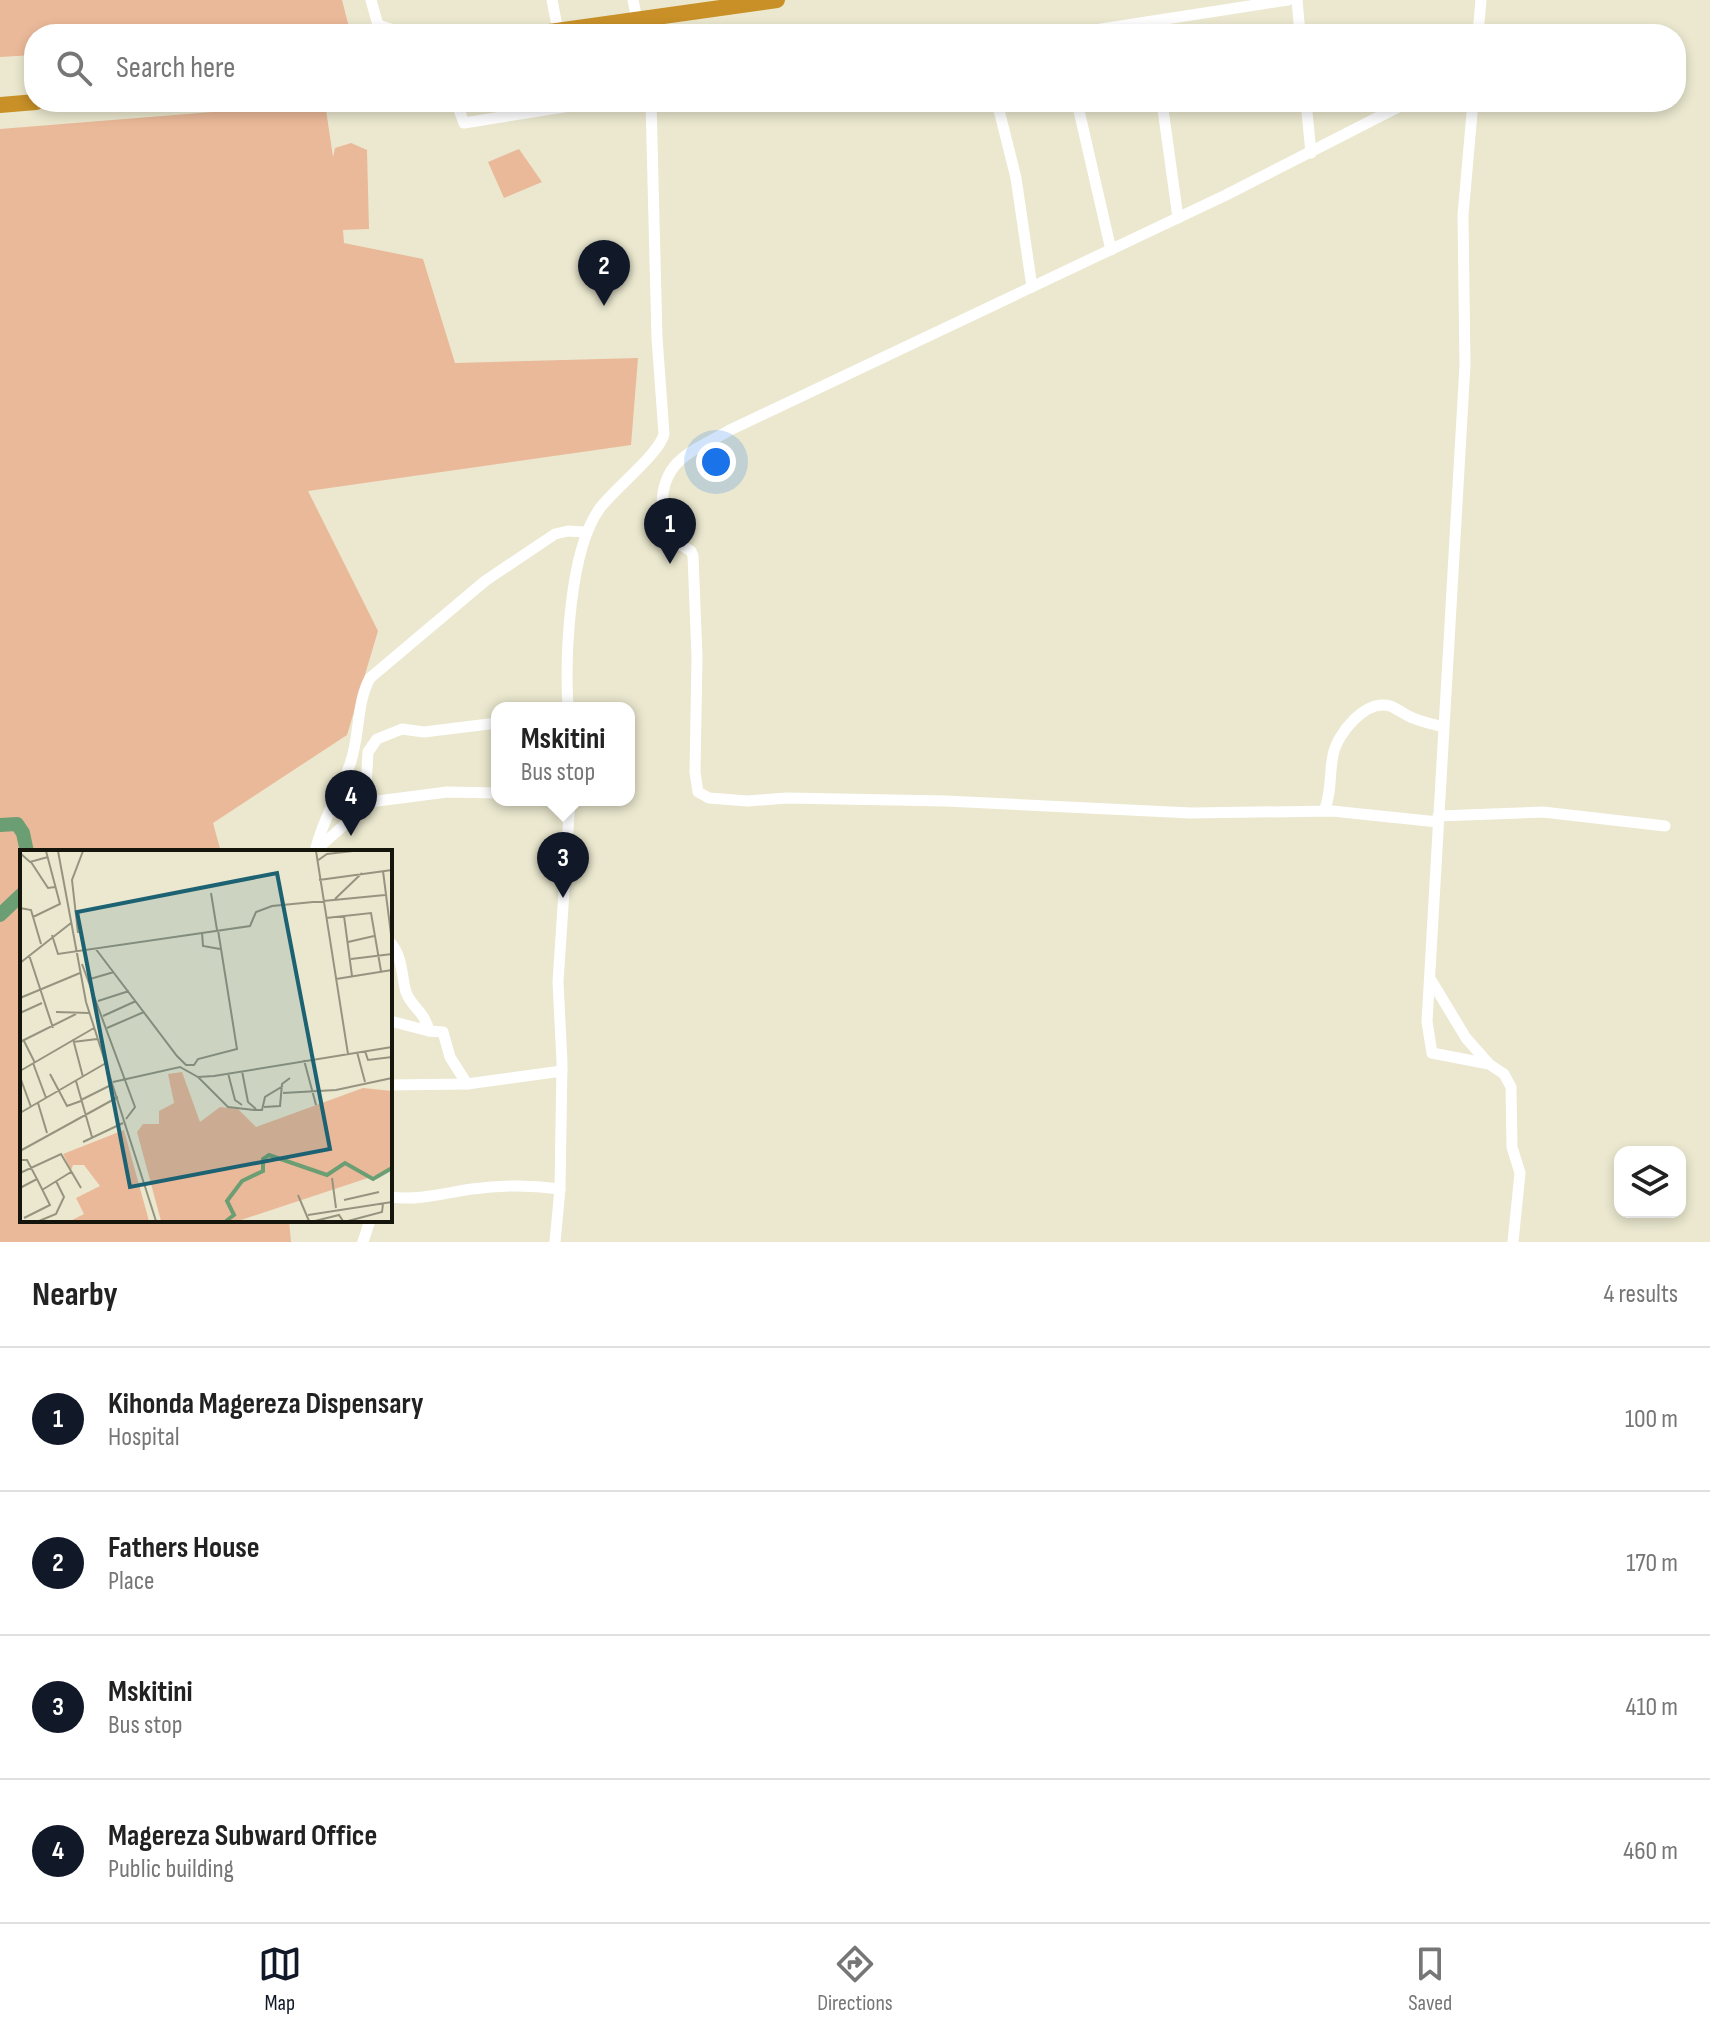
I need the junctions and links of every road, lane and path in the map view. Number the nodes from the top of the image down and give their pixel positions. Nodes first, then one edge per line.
1 (371, 0) edge
2 (552, 0) edge
3 (633, 0) edge
4 (774, 0) edge
5 (1288, 0) edge
6 (1297, 0) edge
7 (1481, 0) edge
8 (1152, 21) junction
9 (377, 24) edge
10 (557, 24) edge
11 (647, 24) edge
12 (1133, 24) edge
13 (1152, 24) edge
14 (1299, 24) edge
15 (1479, 24) edge
16 (24, 103) edge
17 (0, 105) edge
18 (460, 112) edge
19 (533, 112) edge
20 (651, 112) edge
21 (1000, 112) edge
22 (1079, 112) edge
23 (1163, 112) edge
24 (1307, 112) edge
25 (1389, 112) edge
26 (1472, 112) edge
27 (1311, 153) junction
28 (1178, 218) junction
29 (1111, 250) junction
30 (1032, 287) junction
31 (585, 532) junction
32 (568, 702) edge
33 (491, 724) edge
34 (1443, 727) junction
35 (491, 793) edge
36 (365, 805) junction
37 (570, 806) edge
38 (1324, 811) junction
39 (1438, 819) junction
40 (1665, 826) dead end
41 (316, 850) edge
42 (319, 850) edge
43 (392, 945) edge
44 (1431, 980) junction
45 (392, 1022) edge
46 (429, 1031) junction
47 (1489, 1064) junction
48 (562, 1071) junction
49 (467, 1084) junction
50 (392, 1085) edge
51 (560, 1189) junction
52 (392, 1197) edge
53 (369, 1222) edge
54 (363, 1242) edge
55 (555, 1242) edge
56 (1513, 1242) edge

1 - 9 street
2 - 10 street
3 - 11 street
4 - 11 highway
5 - 8 street
6 - 14 street
7 - 15 street
8 - 12 street
8 - 13 street
16 - 17 highway
18 - 19 street
20 - 31 street
21 - 30 street
22 - 29 street
23 - 28 street
24 - 27 street
25 - 27 street
26 - 34 street
27 - 28 street
28 - 29 street
29 - 30 street
30 - 38 street
31 - 32 street
31 - 41 street
33 - 36 street
34 - 38 street
34 - 39 street
35 - 36 street
36 - 42 street
37 - 48 street
38 - 39 street
39 - 40 street
39 - 44 street
43 - 46 street
44 - 47 street
44 - 47 street
45 - 46 street
46 - 49 street
47 - 56 street
48 - 49 street
48 - 51 street
49 - 50 street
51 - 52 street
51 - 55 street
53 - 54 street

